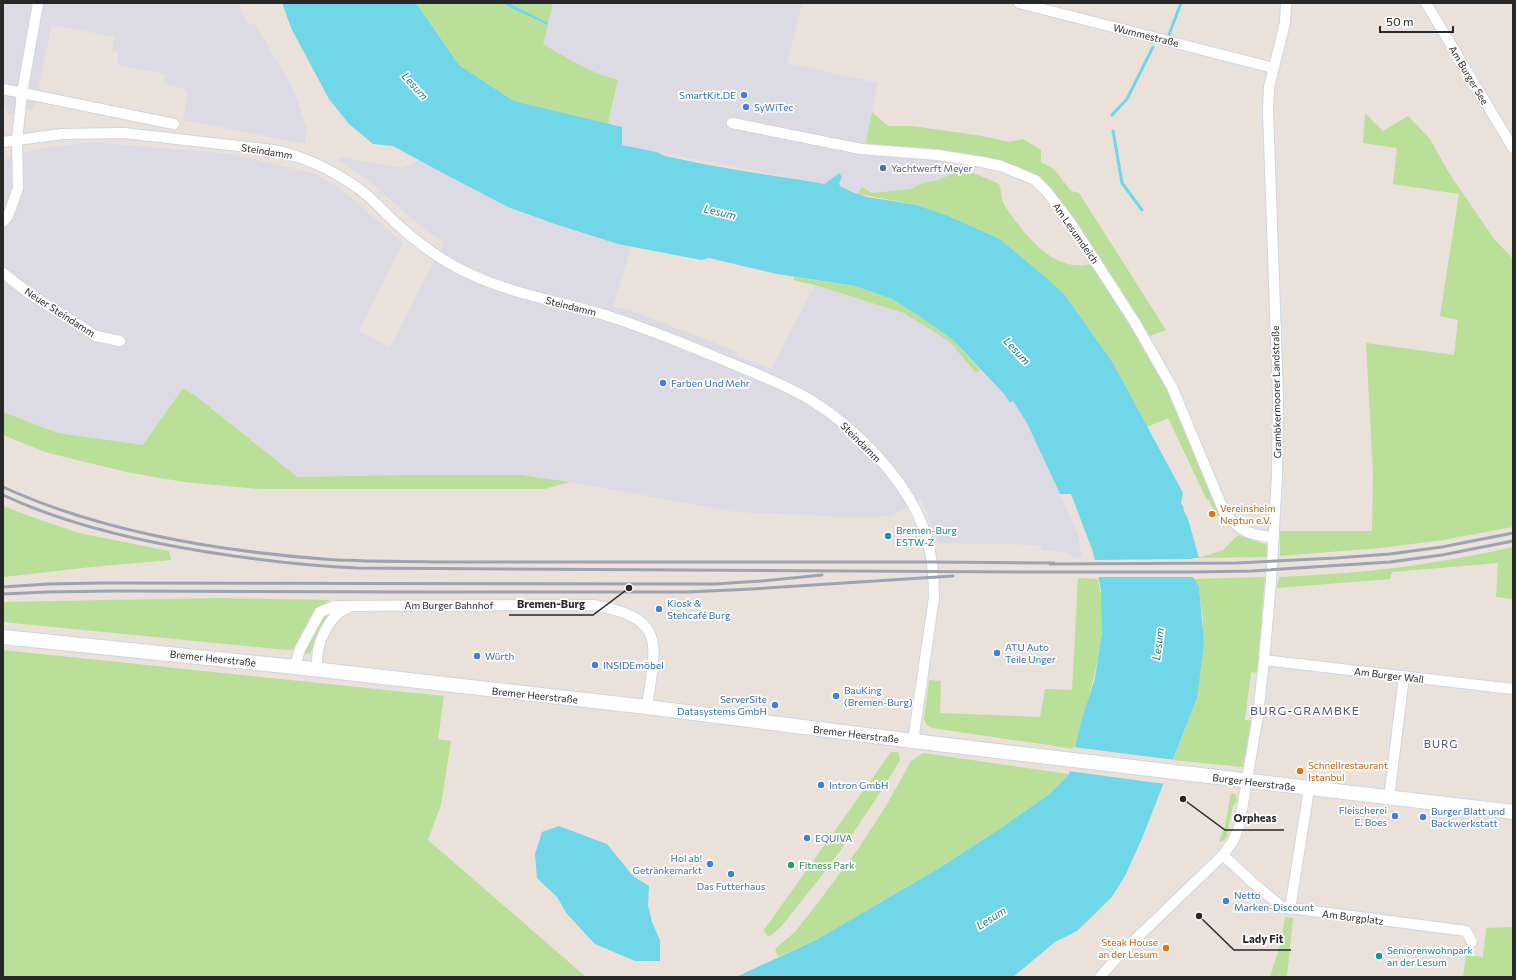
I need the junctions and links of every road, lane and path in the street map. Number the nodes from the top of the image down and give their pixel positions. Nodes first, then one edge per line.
1 (38, 3) edge
2 (1020, 3) edge
3 (1286, 3) edge
4 (1426, 3) edge
5 (1273, 68) junction
6 (3, 89) edge
7 (22, 93) junction
8 (732, 123) dead end
9 (174, 124) dead end
10 (1509, 134) edge
11 (17, 140) junction
12 (3, 142) edge
13 (1513, 148) edge
14 (3, 222) edge
15 (3, 273) edge
16 (120, 341) dead end
17 (1274, 538) junction
18 (355, 606) junction
19 (3, 637) edge
20 (1264, 660) junction
21 (295, 667) junction
22 (317, 670) junction
23 (1404, 676) junction
24 (1513, 689) edge
25 (647, 707) junction
26 (913, 741) junction
27 (1066, 759) joint
28 (1247, 781) junction
29 (1309, 788) junction
30 (1389, 798) junction
31 (1513, 812) edge
32 (1223, 855) junction
33 (1290, 909) junction
34 (1472, 942) dead end
35 (1100, 977) edge

1 - 7 street
2 - 5 street, Wummestraße
3 - 5 street, Grambkermoorer Landstraße
4 - 10 street, Am Burger See
5 - 17 street, Grambkermoorer Landstraße
6 - 7 street
7 - 9 street
7 - 11 street
8 - 17 street, Am Lesumdeich
10 - 13 street, Am Burger See
11 - 12 street
11 - 14 street
11 - 26 street, Steindamm
15 - 16 street, Neuer Steindamm
17 - 20 street, Grambkermoorer Landstraße
18 - 21 street, Am Burger Bahnhof
18 - 22 street, Am Burger Bahnhof
18 - 25 street, Am Burger Bahnhof
19 - 21 main road, Bremer Heerstraße
20 - 23 street, Am Burger Wall
20 - 28 street, Grambkermoorer Landstraße
21 - 22 main road, Bremer Heerstraße
22 - 25 main road, Bremer Heerstraße
23 - 24 street, Am Burger Wall
23 - 30 street
25 - 26 main road, Bremer Heerstraße
26 - 27 main road, Bremer Heerstraße
27 - 28 main road, Burger Heerstraße
28 - 29 main road, Burger Heerstraße
28 - 32 street, Grambkermoorer Landstraße
29 - 30 main road, Burger Heerstraße
29 - 33 street
30 - 31 main road, Burger Heerstraße
32 - 33 street, Am Burgplatz
32 - 35 street, Grambkermoorer Landstraße
33 - 34 street, Am Burgplatz

